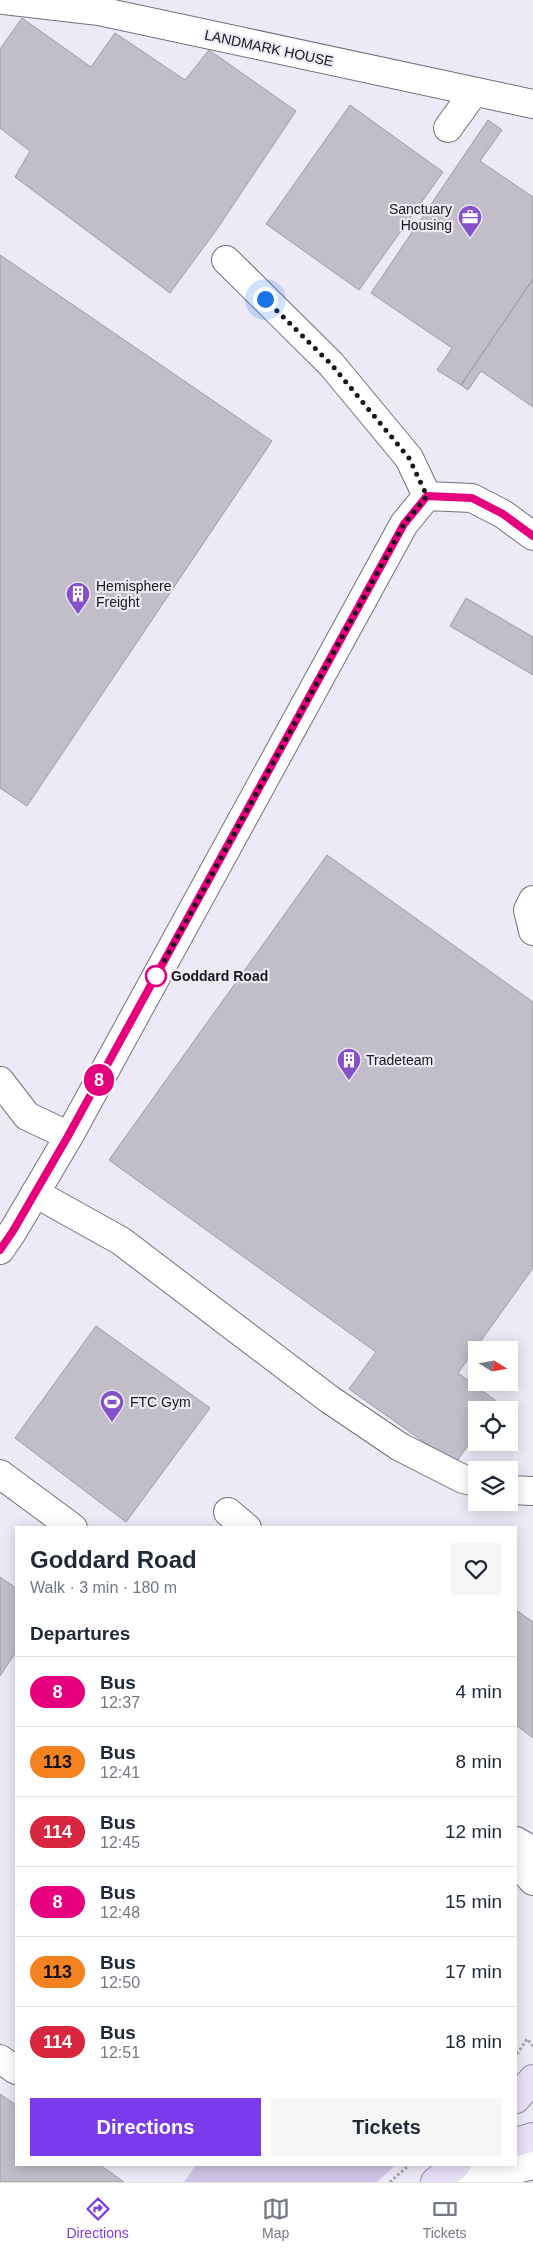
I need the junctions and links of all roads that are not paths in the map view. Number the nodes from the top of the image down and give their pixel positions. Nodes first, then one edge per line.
1 (4, 0) edge
2 (474, 92) junction
3 (533, 104) edge
4 (448, 128) dead end
5 (226, 260) dead end
6 (427, 496) junction
7 (533, 536) edge
8 (533, 900) edge
9 (533, 931) edge
10 (0, 1081) edge
11 (68, 1136) junction
12 (35, 1193) junction
13 (0, 1250) edge
14 (0, 1474) edge
15 (468, 1480) edge
16 (518, 1490) edge
17 (533, 1491) edge
18 (70, 1526) edge
19 (517, 1842) edge
20 (533, 1851) edge
21 (517, 1863) edge
22 (533, 1881) edge
23 (0, 2059) edge
24 (15, 2069) edge
25 (533, 2079) edge
26 (517, 2098) edge
27 (533, 2137) edge
28 (517, 2142) edge
29 (533, 2165) edge
30 (455, 2166) edge
31 (435, 2182) edge
32 (462, 2182) edge

1 - 2 street, LANDMARK HOUSE
2 - 3 street, LANDMARK HOUSE
2 - 4 street
5 - 6 street
6 - 7 street
6 - 11 street
8 - 9 street
10 - 11 street
11 - 12 street
12 - 13 street
12 - 15 street
14 - 18 street
16 - 17 street
19 - 20 street
21 - 22 street
23 - 24 street
25 - 26 main road
27 - 28 main road
29 - 32 street
30 - 31 main road

